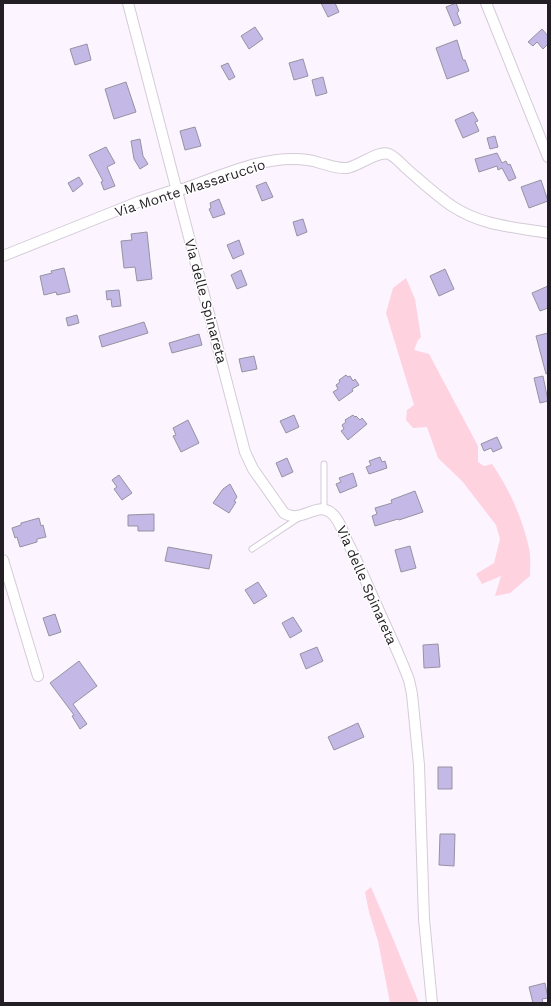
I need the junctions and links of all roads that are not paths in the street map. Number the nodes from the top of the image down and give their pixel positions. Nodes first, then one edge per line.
1 (128, 3) edge
2 (486, 3) edge
3 (548, 157) edge
4 (177, 189) junction
5 (548, 233) edge
6 (3, 256) edge
7 (324, 464) dead end
8 (324, 510) junction
9 (302, 516) junction
10 (252, 549) dead end
11 (3, 560) edge
12 (38, 676) dead end
13 (432, 1003) edge

1 - 4 street, Via delle Spinareta
2 - 3 street
4 - 5 street, Via Monte Massaruccio
4 - 6 street, Via Monte Massaruccio
4 - 9 street, Via delle Spinareta
7 - 8 lane
8 - 9 street, Via delle Spinareta
8 - 13 street, Via delle Spinareta
9 - 10 lane
11 - 12 street

